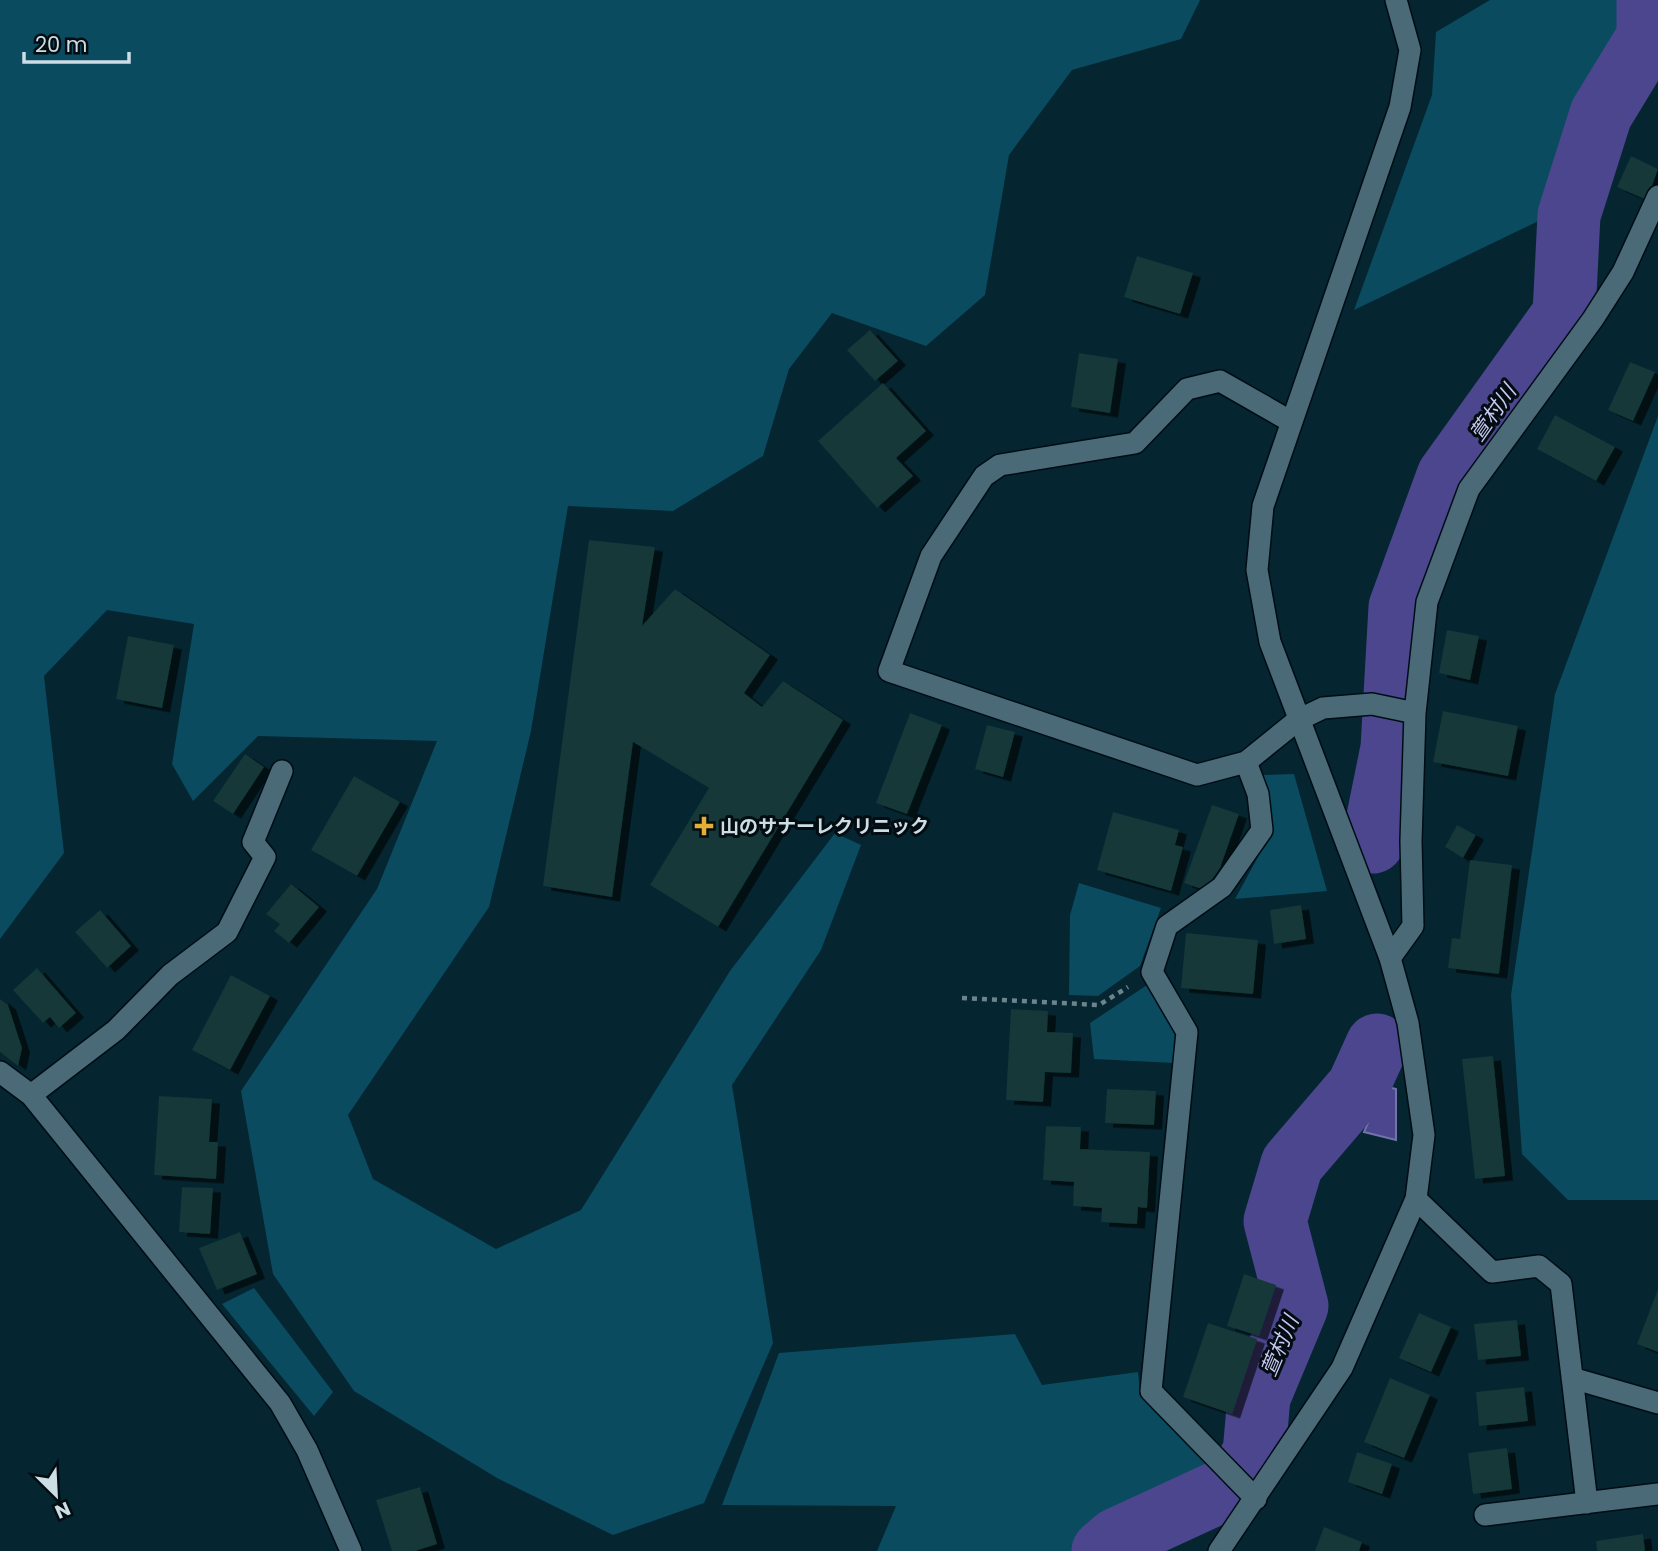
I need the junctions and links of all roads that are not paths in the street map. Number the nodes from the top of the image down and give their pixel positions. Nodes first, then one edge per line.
1 (1396, 0) edge
2 (1658, 196) edge
3 (1290, 421) junction
4 (1415, 713) junction
5 (1298, 720) junction
6 (1247, 762) junction
7 (282, 771) dead end
8 (1390, 958) junction
9 (0, 1072) edge
10 (31, 1095) junction
11 (1416, 1199) junction
12 (1572, 1378) junction
13 (1658, 1403) edge
14 (1658, 1494) edge
15 (1256, 1499) junction
16 (1587, 1503) junction
17 (1485, 1515) dead end
18 (351, 1551) edge
19 (1219, 1551) edge

1 - 3 street
2 - 4 street
3 - 5 street
3 - 6 street
4 - 5 street
4 - 8 street
5 - 6 street
5 - 8 street
6 - 15 street
7 - 10 street
8 - 11 street
9 - 10 street
10 - 18 street
11 - 12 street
11 - 15 street
12 - 13 street
12 - 16 street
14 - 16 street
15 - 19 street
16 - 17 street

